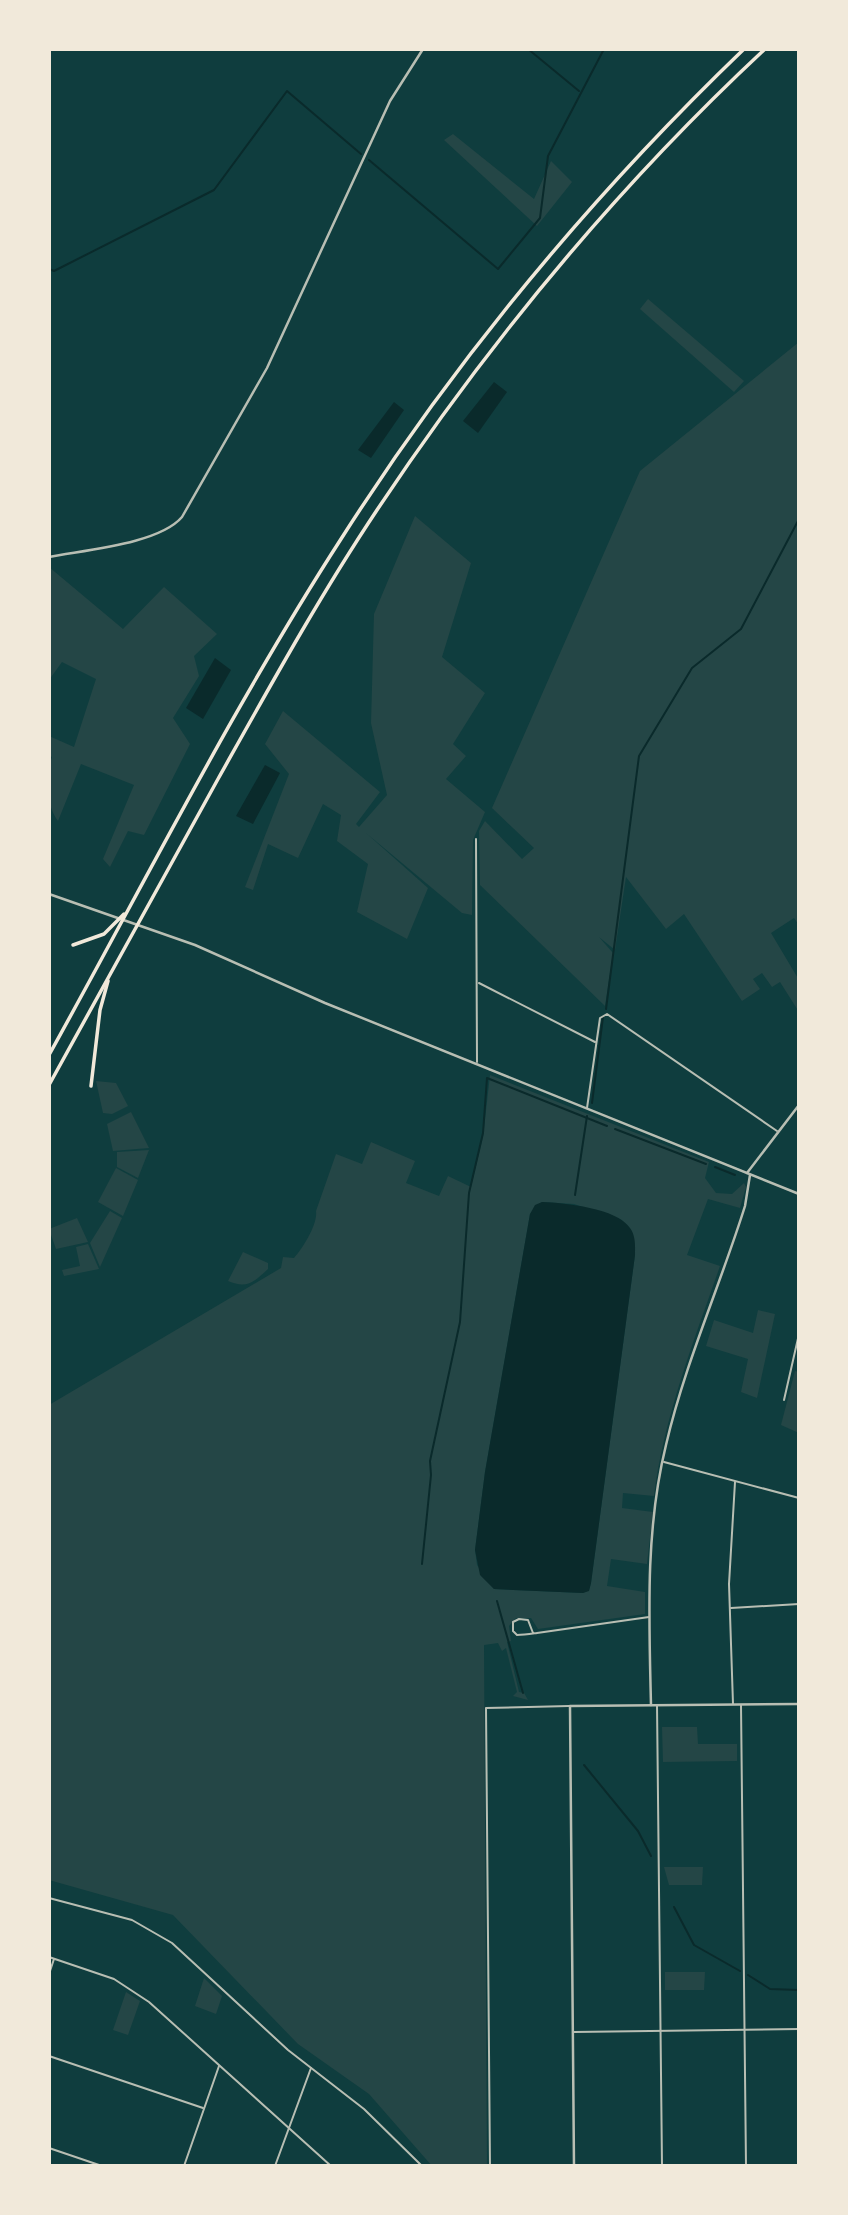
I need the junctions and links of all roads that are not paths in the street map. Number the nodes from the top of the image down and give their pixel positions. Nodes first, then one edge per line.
1 (423, 49) edge
2 (744, 49) edge
3 (765, 49) edge
4 (49, 557) edge
5 (477, 839) dead end
6 (49, 894) edge
7 (131, 908) junction
8 (73, 945) dead end
9 (111, 972) junction
10 (477, 982) junction
11 (596, 1043) junction
12 (49, 1055) edge
13 (477, 1065) junction
14 (49, 1085) edge
15 (91, 1086) dead end
16 (799, 1105) edge
17 (587, 1109) junction
18 (777, 1131) junction
19 (749, 1174) junction
20 (799, 1194) edge
21 (799, 1334) edge
22 (784, 1400) dead end
23 (663, 1462) junction
24 (735, 1482) junction
25 (799, 1498) edge
26 (799, 1604) edge
27 (730, 1608) junction
28 (649, 1617) junction
29 (533, 1633) junction
30 (741, 1704) junction
31 (799, 1704) edge
32 (652, 1705) junction
33 (657, 1705) junction
34 (733, 1705) junction
35 (570, 1706) junction
36 (49, 1898) edge
37 (49, 1957) edge
38 (54, 1959) junction
39 (49, 1974) edge
40 (799, 2029) edge
41 (745, 2030) junction
42 (662, 2031) junction
43 (573, 2032) junction
44 (49, 2056) edge
45 (219, 2064) junction
46 (312, 2067) junction
47 (204, 2108) junction
48 (289, 2128) junction
49 (49, 2148) edge
50 (102, 2166) edge
51 (184, 2166) edge
52 (275, 2166) edge
53 (331, 2166) edge
54 (422, 2166) edge
55 (490, 2166) edge
56 (575, 2166) edge
57 (662, 2166) edge
58 (746, 2166) edge

1 - 4 street
2 - 7 highway
3 - 9 highway
5 - 10 street
6 - 13 street
7 - 8 highway
7 - 12 highway
9 - 14 highway
9 - 15 highway
10 - 11 street
10 - 13 street
11 - 17 street
11 - 18 street
13 - 17 street
16 - 18 street
17 - 19 street
18 - 19 street
19 - 20 street
19 - 23 street
21 - 22 street
23 - 24 street
23 - 28 street
24 - 25 street
24 - 27 street
26 - 27 street
27 - 34 street
28 - 29 street
28 - 32 street
29 - 29 street
30 - 31 street
30 - 34 street
30 - 41 street
32 - 33 street
32 - 35 street
33 - 34 street
33 - 42 street
35 - 43 street
35 - 55 street
36 - 46 street
37 - 38 street
38 - 39 street
38 - 45 street
40 - 41 street
41 - 42 street
41 - 58 street
42 - 43 street
42 - 57 street
43 - 56 street
44 - 47 street
45 - 47 street
45 - 48 street
46 - 48 street
46 - 54 street
47 - 51 street
48 - 52 street
48 - 53 street
49 - 50 street

